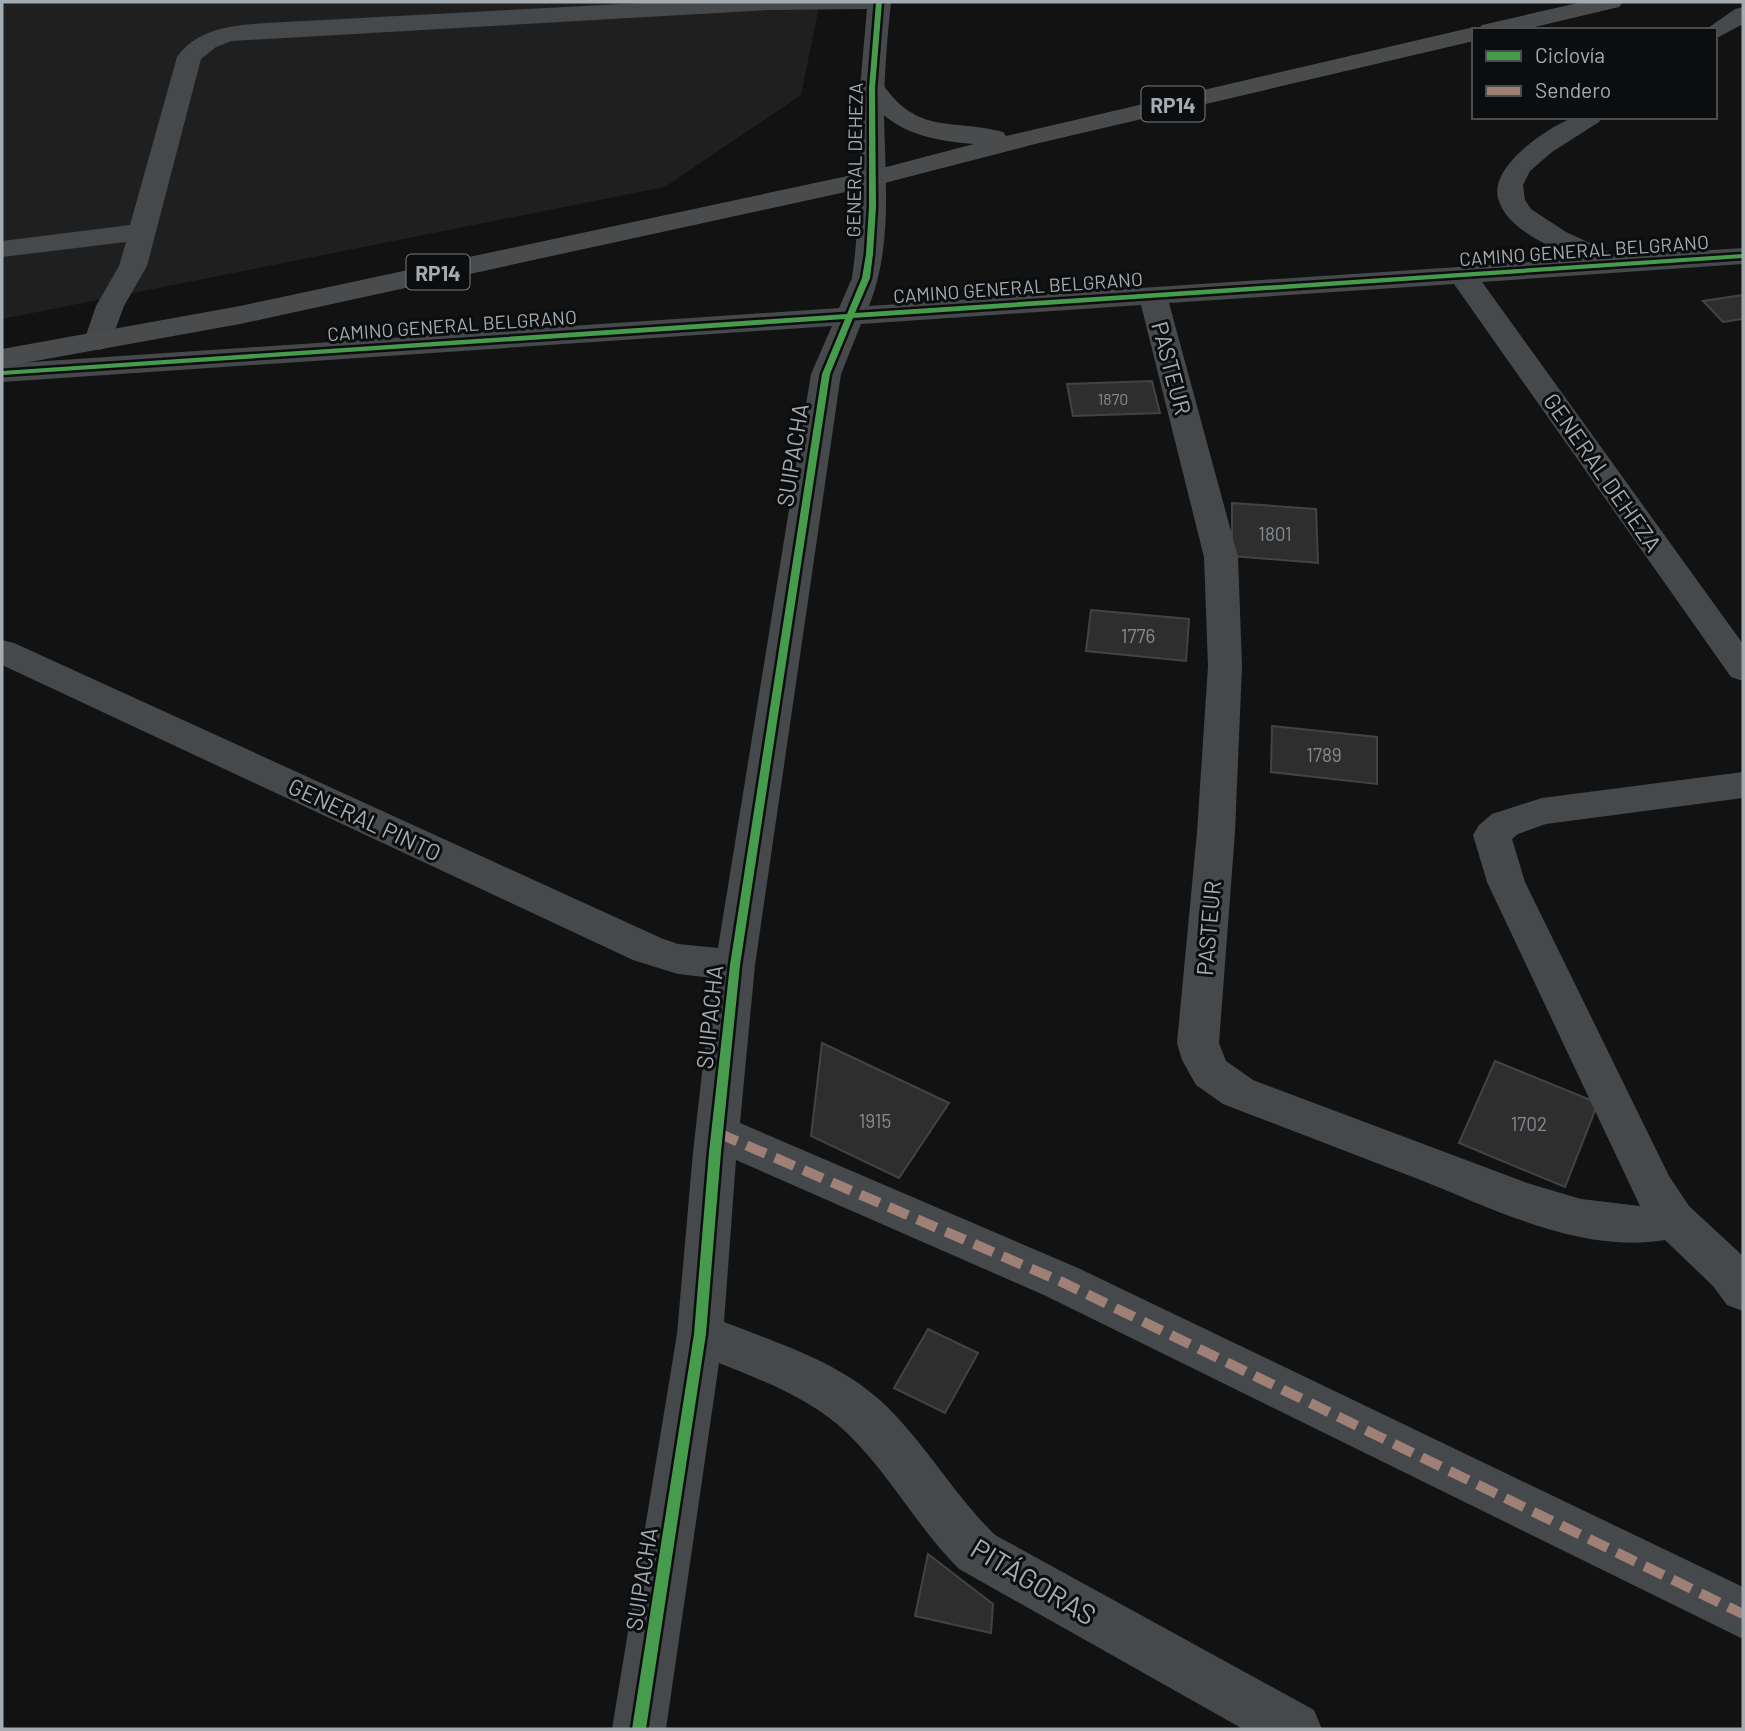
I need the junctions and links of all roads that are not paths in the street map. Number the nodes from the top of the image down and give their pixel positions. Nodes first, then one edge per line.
1 (878, 2) edge
2 (1593, 3) edge
3 (1743, 13) edge
4 (1498, 28) edge
5 (1717, 31) edge
6 (1472, 34) edge
7 (872, 87) junction
8 (1587, 119) edge
9 (1031, 137) junction
10 (873, 178) junction
11 (142, 232) junction
12 (2, 249) edge
13 (1732, 257) edge
14 (1615, 264) junction
15 (1463, 276) junction
16 (1743, 281) edge
17 (1153, 296) junction
18 (850, 316) junction
19 (99, 341) junction
20 (2, 358) edge
21 (2, 373) edge
22 (2, 651) edge
23 (1743, 669) edge
24 (1743, 785) edge
25 (735, 965) junction
26 (719, 1133) junction
27 (1673, 1219) junction
28 (1743, 1291) edge
29 (700, 1334) junction
30 (1743, 1614) edge
31 (639, 1729) edge
32 (1295, 1729) edge

1 - 7 street, GENERAL DEHEZA
1 - 11 street
2 - 4 main road
3 - 5 street
6 - 9 main road, RP14
7 - 9 main road
7 - 10 street, GENERAL DEHEZA
8 - 14 street
9 - 10 main road, RP14
10 - 18 street, GENERAL DEHEZA
10 - 19 main road, RP14
11 - 12 street
11 - 19 street
13 - 14 street, CAMINO GENERAL BELGRANO
13 - 16 street
14 - 15 street, CAMINO GENERAL BELGRANO
15 - 17 street, CAMINO GENERAL BELGRANO
15 - 23 street, GENERAL DEHEZA
17 - 18 street, CAMINO GENERAL BELGRANO
17 - 27 street, PASTEUR
18 - 21 street, CAMINO GENERAL BELGRANO
18 - 25 street, SUIPACHA
19 - 20 main road, RP14
22 - 25 street, GENERAL PINTO
24 - 27 street
25 - 26 street, SUIPACHA
26 - 29 street, SUIPACHA
26 - 30 street
27 - 28 street
29 - 31 street, SUIPACHA
29 - 32 street, PITÁGORAS

